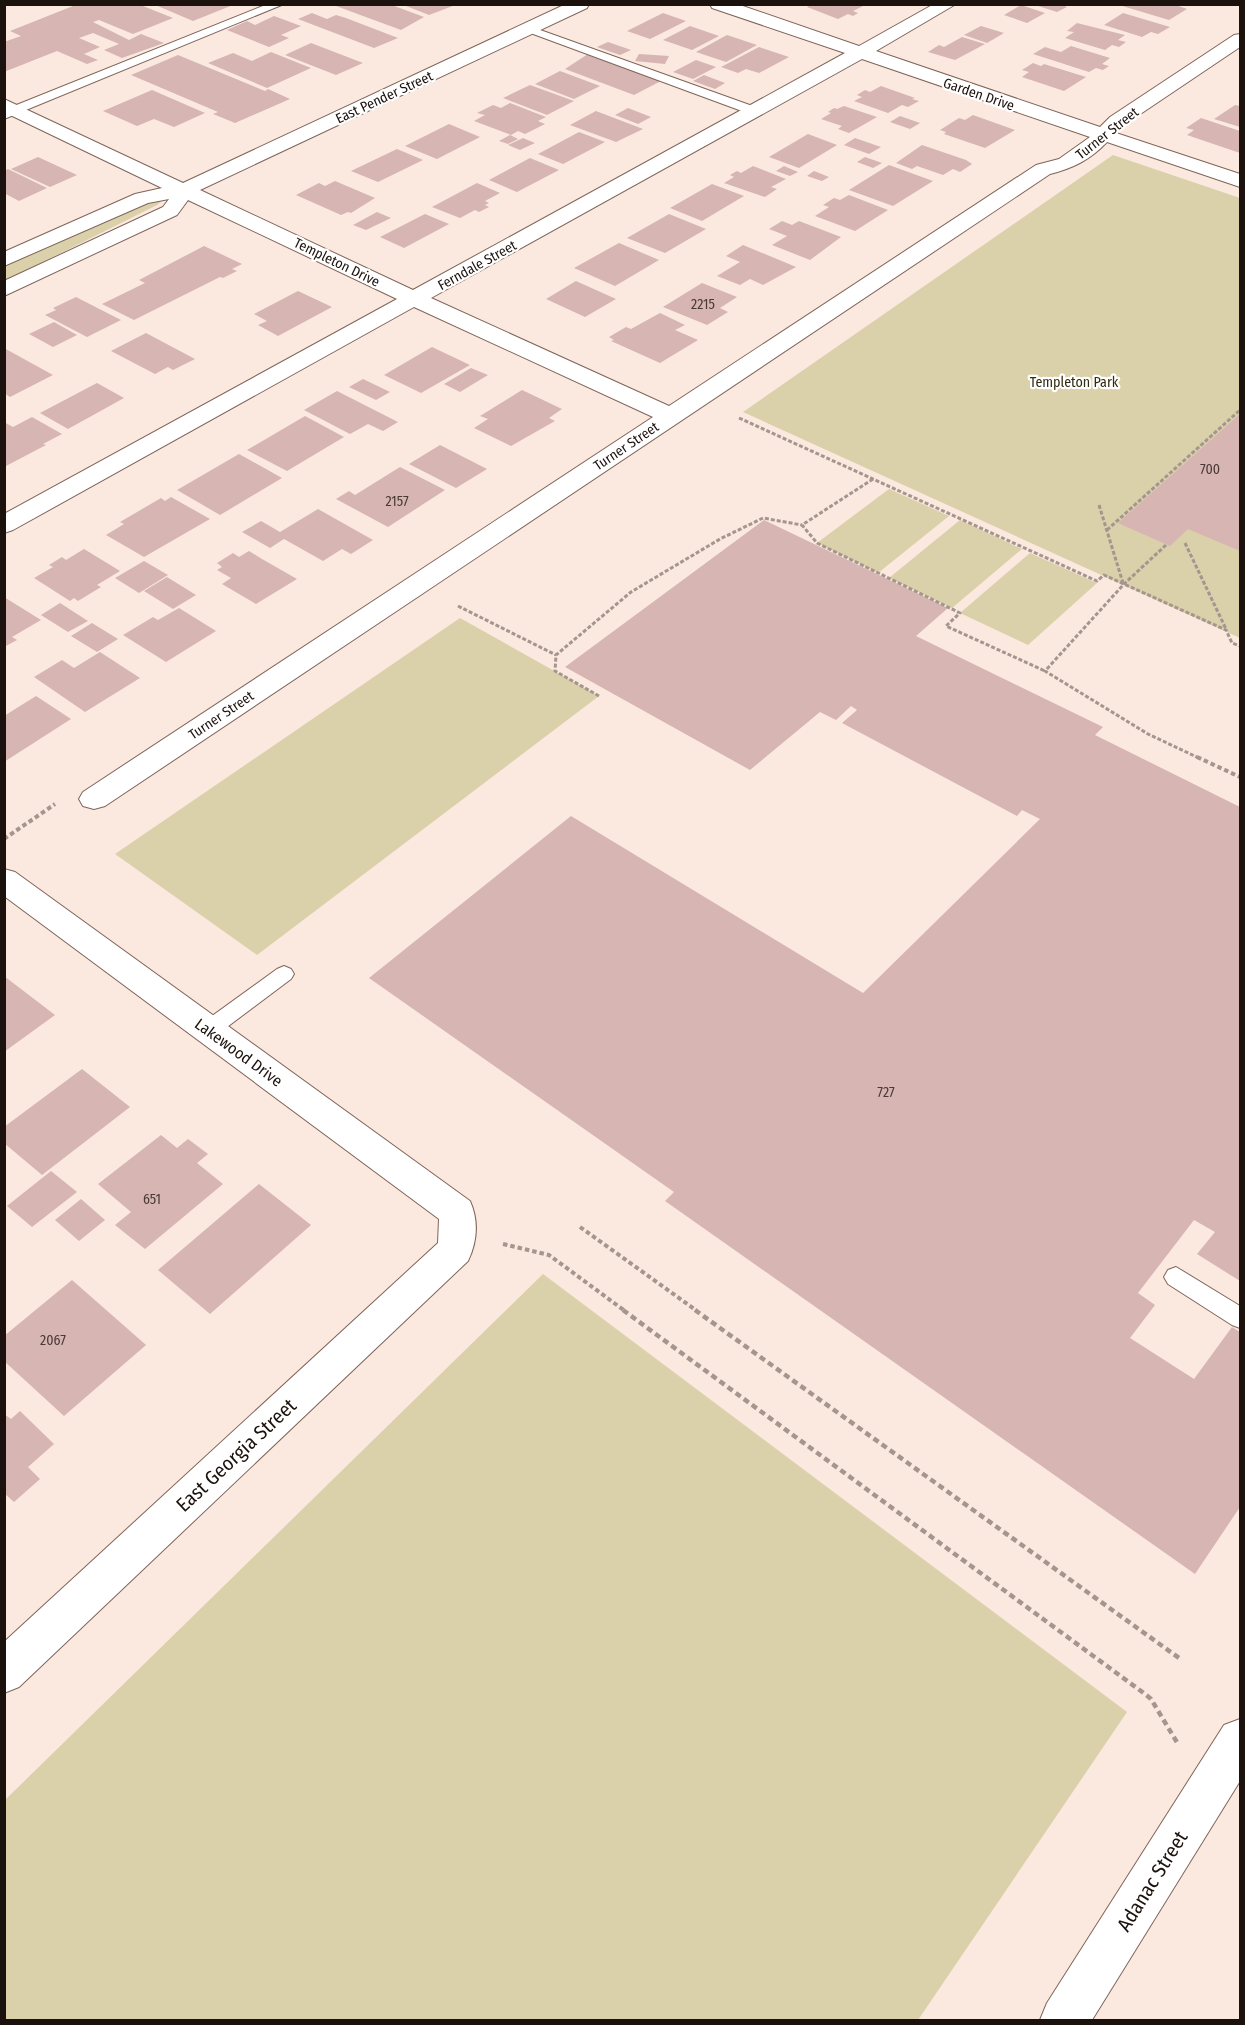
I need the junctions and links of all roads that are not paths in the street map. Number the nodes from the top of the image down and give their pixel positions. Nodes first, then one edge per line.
1 (279, 4) edge
2 (581, 4) edge
3 (718, 4) edge
4 (948, 4) edge
5 (529, 29) junction
6 (1240, 39) edge
7 (858, 53) junction
8 (8, 110) edge
9 (754, 111) junction
10 (1103, 135) junction
11 (1240, 181) edge
12 (186, 189) junction
13 (4, 260) edge
14 (4, 290) edge
15 (415, 300) junction
16 (671, 416) junction
17 (4, 525) edge
18 (94, 799) road end
19 (4, 880) edge
20 (284, 974) dead end
21 (208, 1030) junction
22 (458, 1232) joint
23 (1176, 1277) dead end
24 (1240, 1318) edge
25 (4, 1672) edge
26 (1233, 1770) edge
27 (1064, 2020) edge

1 - 8 lane
2 - 5 street, East Pender Street
3 - 7 street, Garden Drive
4 - 7 street, Ferndale Street
5 - 9 lane
5 - 12 street, East Pender Street
6 - 10 street, Turner Street
7 - 9 street, Ferndale Street
7 - 10 street, Garden Drive
8 - 12 street, Templeton Drive
9 - 15 street, Ferndale Street
10 - 11 street, Garden Drive
10 - 16 street, Turner Street
12 - 13 street, East Pender Street
12 - 14 street, East Pender Street
12 - 15 street, Templeton Drive
15 - 16 street, Templeton Drive
15 - 17 street, Ferndale Street
16 - 18 street, Turner Street
19 - 21 street, Lakewood Drive
20 - 21 lane
21 - 22 street, Lakewood Drive
22 - 25 street, East Georgia Street
23 - 24 lane
26 - 27 street, Adanac Street

